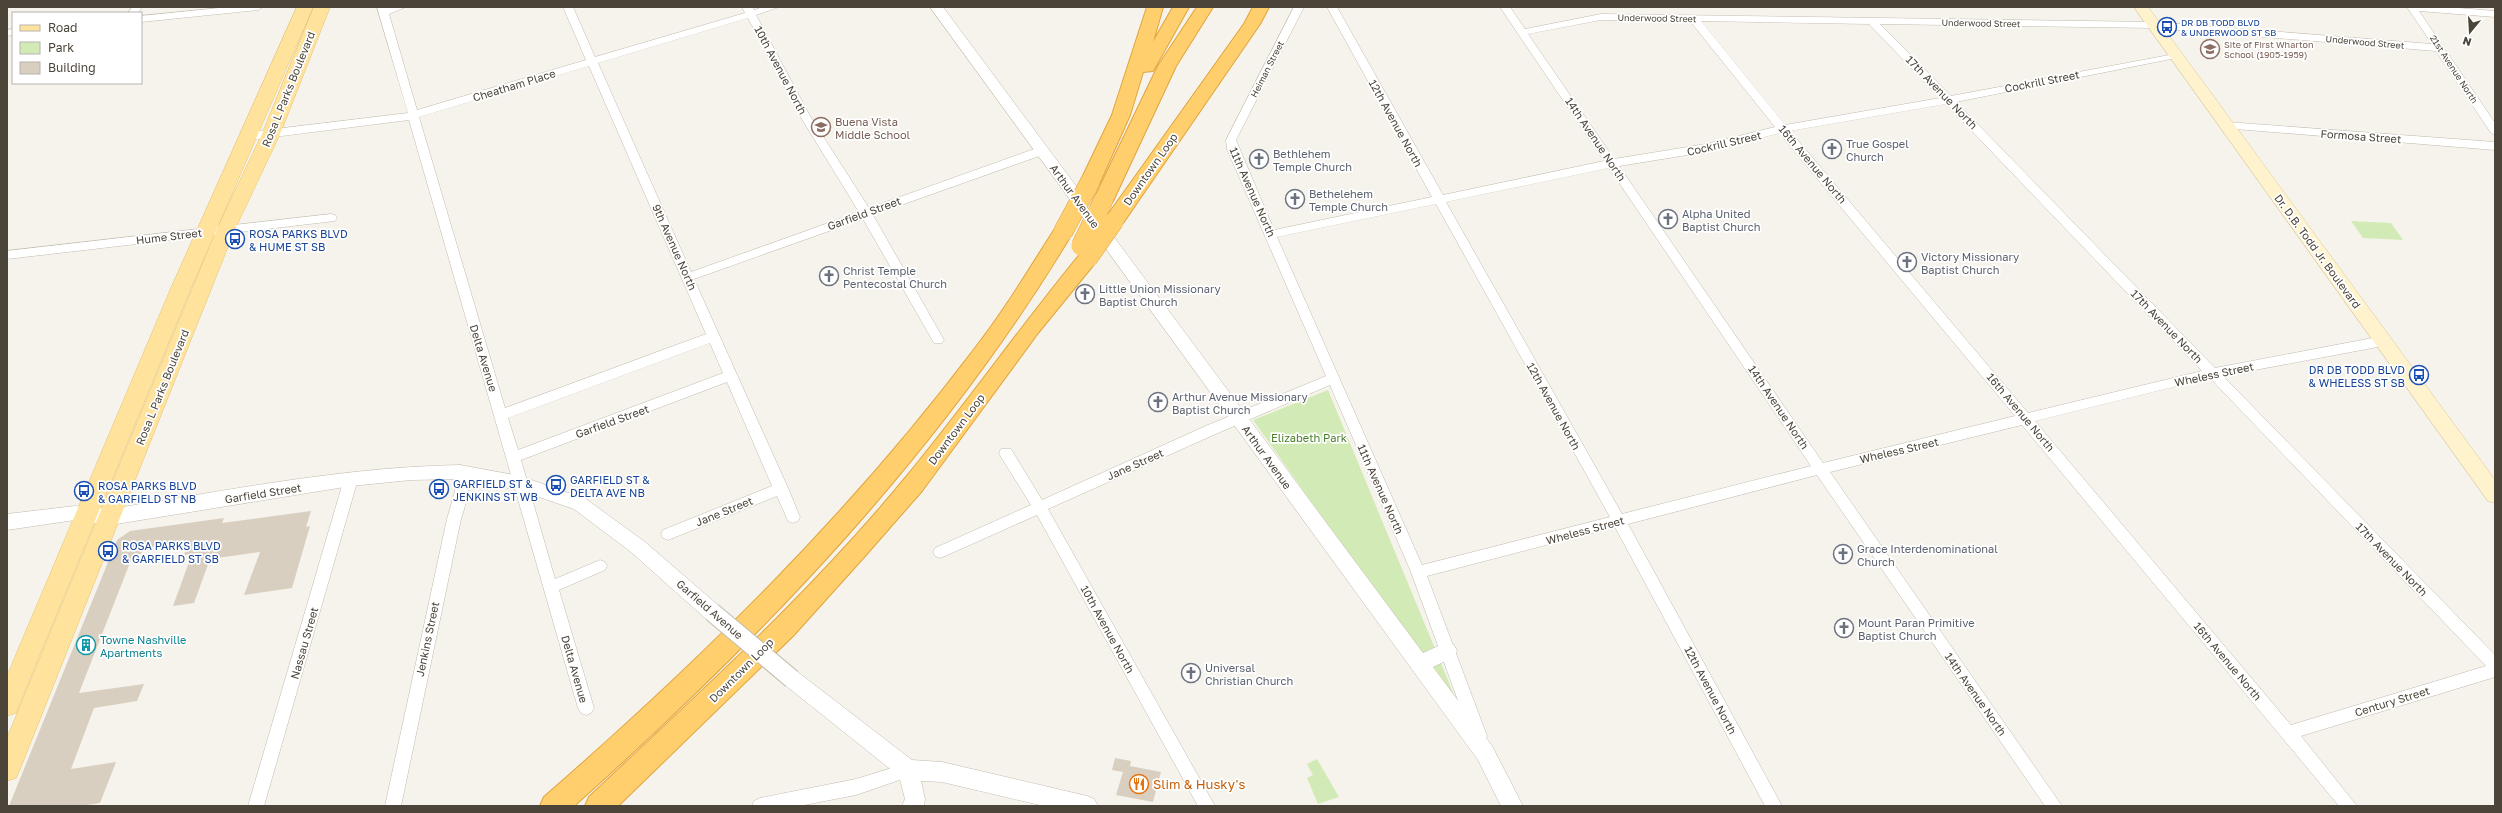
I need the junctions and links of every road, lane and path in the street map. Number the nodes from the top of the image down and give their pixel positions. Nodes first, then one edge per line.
1 (258, 7) edge
2 (305, 7) edge
3 (322, 7) edge
4 (402, 7) edge
5 (568, 7) edge
6 (774, 7) edge
7 (936, 7) edge
8 (1154, 7) edge
9 (1181, 7) edge
10 (1205, 7) edge
11 (1261, 7) edge
12 (1299, 7) edge
13 (1332, 7) edge
14 (1505, 7) edge
15 (1814, 7) edge
16 (2142, 7) edge
17 (2412, 7) edge
18 (383, 9) edge
19 (749, 10) edge
20 (1637, 12) edge
21 (2495, 14) edge
22 (1693, 18) junction
23 (142, 19) edge
24 (1820, 20) junction
25 (1872, 21) junction
26 (2155, 25) junction
27 (1522, 32) junction
28 (2441, 48) junction
29 (2176, 55) junction
30 (592, 61) junction
31 (1951, 100) junction
32 (413, 115) junction
33 (1121, 115) junction
34 (2227, 126) junction
35 (1783, 129) junction
36 (1235, 130) joint
37 (2495, 131) edge
38 (270, 134) junction
39 (249, 136) junction
40 (2495, 146) edge
41 (1041, 151) junction
42 (1613, 163) junction
43 (1438, 199) junction
44 (865, 212) junction
45 (331, 218) dead end
46 (216, 230) junction
47 (1272, 234) junction
48 (1085, 252) junction
49 (7, 255) edge
50 (688, 277) junction
51 (714, 336) junction
52 (938, 340) dead end
53 (2382, 341) junction
54 (2212, 373) junction
55 (731, 376) junction
56 (1332, 379) junction
57 (502, 415) junction
58 (1238, 418) junction
59 (2027, 419) junction
60 (1006, 453) dead end
61 (515, 457) junction
62 (1820, 469) junction
63 (460, 472) junction
64 (351, 480) junction
65 (520, 483) junction
66 (781, 488) junction
67 (2495, 495) edge
68 (1039, 506) junction
69 (86, 516) junction
70 (110, 517) junction
71 (793, 517) dead end
72 (1619, 521) junction
73 (7, 522) edge
74 (668, 534) dead end
75 (940, 552) dead end
76 (600, 566) dead end
77 (1418, 572) junction
78 (552, 587) junction
79 (1447, 651) junction
80 (1420, 664) junction
81 (2495, 664) edge
82 (2495, 670) edge
83 (7, 705) edge
84 (586, 708) dead end
85 (2288, 733) junction
86 (1485, 753) junction
87 (7, 769) edge
88 (908, 770) junction
89 (256, 806) edge
90 (393, 806) edge
91 (554, 806) edge
92 (599, 806) edge
93 (760, 806) edge
94 (913, 806) edge
95 (1087, 806) edge
96 (1207, 806) edge
97 (1512, 806) edge
98 (1774, 806) edge
99 (2054, 806) edge
100 (2348, 806) edge

1 - 23 street
2 - 39 main road, Rosa L Parks Boulevard
3 - 38 main road, Rosa L Parks Boulevard
4 - 18 street
5 - 30 street, 9th Avenue North
6 - 19 street, Cheatham Place
7 - 41 street, Arthur Avenue
8 - 33 highway
9 - 33 highway
10 - 48 highway, bridge
11 - 48 highway, Downtown Loop, bridge
12 - 36 street, Heiman Street
13 - 43 street, 12th Avenue North
14 - 27 street, 14th Avenue North
15 - 24 street
16 - 26 main road, Dr. D.B. Todd Jr. Boulevard
17 - 21 street
17 - 28 street, 21st Avenue North
18 - 32 street, Delta Avenue
19 - 30 street, Cheatham Place
19 - 44 street, 10th Avenue North
20 - 22 street, Underwood Street
20 - 27 street, Underwood Street
22 - 24 street, Underwood Street
22 - 35 street, 16th Avenue North
24 - 25 street, Underwood Street
25 - 26 street, Underwood Street
25 - 31 street, 17th Avenue North
26 - 28 street, Underwood Street
26 - 29 main road, Dr. D.B. Todd Jr. Boulevard
27 - 42 street, 14th Avenue North
28 - 37 street, 21st Avenue North
29 - 31 street, Cockrill Street
29 - 34 main road, Dr. D.B. Todd Jr. Boulevard
30 - 32 street, Cheatham Place
30 - 50 street, 9th Avenue North
31 - 35 street, Cockrill Street
31 - 54 street, 17th Avenue North
32 - 38 street, Cheatham Place
32 - 57 street, Delta Avenue
33 - 91 highway, bridge
34 - 40 street, Formosa Street
34 - 53 main road, Dr. D.B. Todd Jr. Boulevard
35 - 42 street, Cockrill Street
35 - 59 street, 16th Avenue North
36 - 47 street, 11th Avenue North
38 - 39 street, Cheatham Place
38 - 46 main road, Rosa L Parks Boulevard
39 - 46 main road, Rosa L Parks Boulevard
41 - 44 street, Garfield Street
41 - 58 street, Arthur Avenue
42 - 43 street, Cockrill Street
42 - 62 street, 14th Avenue North
43 - 47 street, Cockrill Street
43 - 72 street, 12th Avenue North
44 - 50 street, Garfield Street
44 - 52 street, 10th Avenue North
45 - 46 street, Hume Street
46 - 49 street, Hume Street
46 - 69 main road, Rosa L Parks Boulevard
46 - 70 main road, Rosa L Parks Boulevard
47 - 56 street, 11th Avenue North
48 - 92 highway, Downtown Loop
50 - 51 street, 9th Avenue North
51 - 55 street, 9th Avenue North
51 - 57 street
53 - 54 street, Wheless Street
53 - 67 main road, Dr. D.B. Todd Jr. Boulevard
54 - 59 street, Wheless Street
54 - 81 street, 17th Avenue North
55 - 61 street, Garfield Street
55 - 66 street, 9th Avenue North
56 - 58 street, Jane Street
56 - 77 street, 11th Avenue North
57 - 61 street, Delta Avenue
58 - 68 street, Jane Street
58 - 80 street, Arthur Avenue
59 - 62 street, Wheless Street
59 - 85 street, 16th Avenue North
60 - 68 street, 10th Avenue North
61 - 65 street, Delta Avenue
62 - 72 street, Wheless Street
62 - 99 street, 14th Avenue North
63 - 64 street, Garfield Street
63 - 65 street, Garfield Street
63 - 90 street, Jenkins Street
64 - 70 street, Garfield Street
64 - 89 street, Nassau Street
65 - 78 street, Delta Avenue
65 - 88 street, Garfield Avenue, bridge
66 - 71 street, 9th Avenue North
66 - 74 street, Jane Street
68 - 75 street, Jane Street
68 - 96 street, 10th Avenue North
69 - 70 street, Garfield Street
69 - 73 street, Garfield Street
69 - 83 main road, Rosa L Parks Boulevard
70 - 87 main road, Rosa L Parks Boulevard
72 - 77 street, Wheless Street
72 - 98 street, 12th Avenue North
76 - 78 street
77 - 79 street, 11th Avenue North
78 - 84 street, Delta Avenue
79 - 80 street
79 - 86 street, 11th Avenue North
80 - 86 street, Arthur Avenue
82 - 85 street, Century Street
85 - 100 street, 16th Avenue North
86 - 97 street, 11th Avenue North
88 - 93 street
88 - 94 street
88 - 95 street

